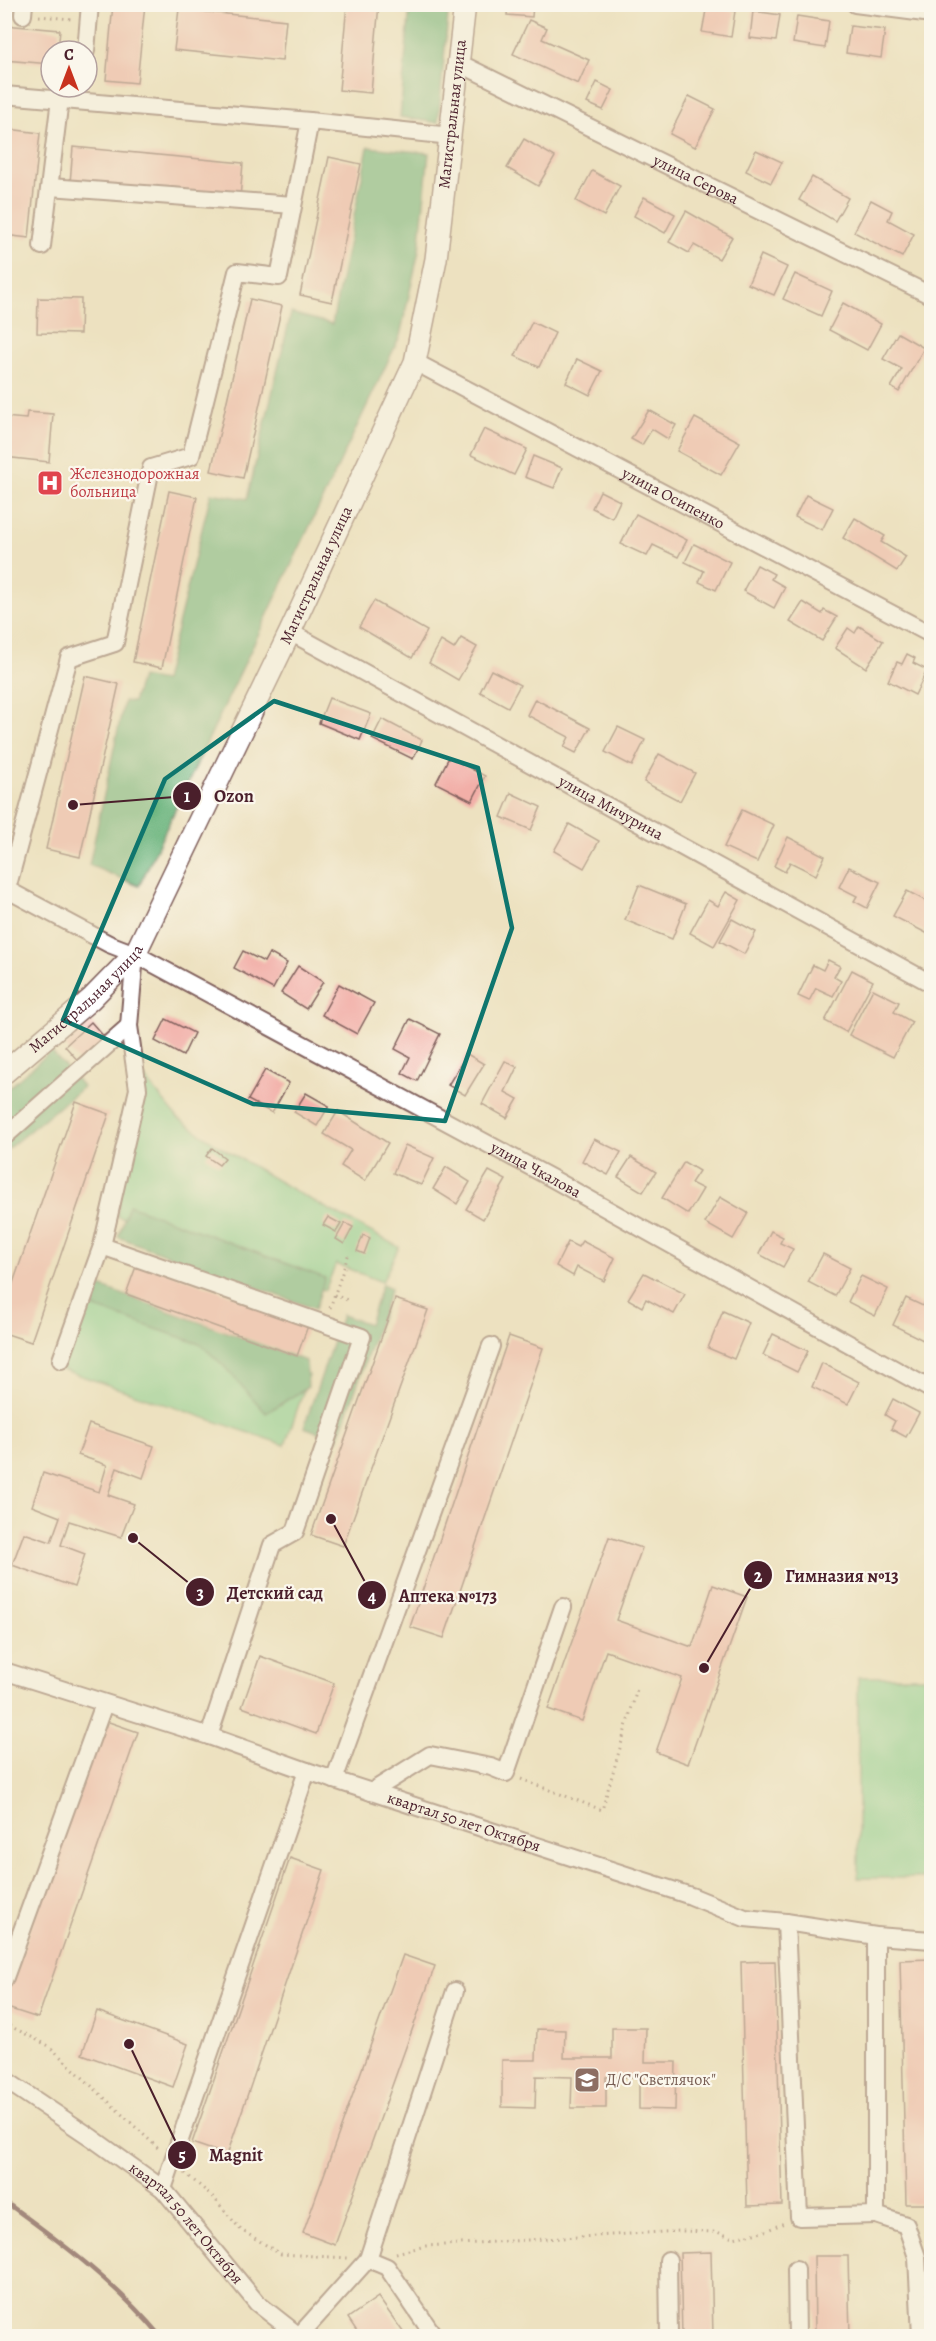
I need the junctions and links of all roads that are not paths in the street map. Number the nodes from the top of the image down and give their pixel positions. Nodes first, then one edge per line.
1 (465, 4) edge
2 (855, 4) edge
3 (89, 12) edge
4 (932, 14) edge
5 (87, 39) edge
6 (459, 63) junction
7 (4, 95) edge
8 (99, 96) edge
9 (39, 98) edge
10 (60, 99) edge
11 (310, 121) junction
12 (451, 136) junction
13 (50, 187) junction
14 (293, 205) junction
15 (42, 246) dead end
16 (932, 296) edge
17 (415, 362) junction
18 (290, 632) junction
19 (932, 635) edge
20 (6, 888) edge
21 (135, 954) junction
22 (932, 984) edge
23 (129, 1026) junction
24 (4, 1073) edge
25 (4, 1137) edge
26 (102, 1246) junction
27 (490, 1346) dead end
28 (61, 1360) dead end
29 (932, 1390) edge
30 (563, 1607) dead end
31 (4, 1671) edge
32 (104, 1704) junction
33 (209, 1736) junction
34 (307, 1771) junction
35 (334, 1780) junction
36 (371, 1792) junction
37 (786, 1922) junction
38 (876, 1936) junction
39 (932, 1940) edge
40 (4, 1980) edge
41 (455, 1991) dead end
42 (4, 2079) edge
43 (163, 2189) junction
44 (876, 2216) junction
45 (368, 2259) junction
46 (668, 2260) dead end
47 (796, 2270) dead end
48 (299, 2336) edge
49 (434, 2337) edge
50 (669, 2337) edge
51 (797, 2337) edge
52 (921, 2337) edge

1 - 6 main road, Магистральная улица
2 - 4 street
3 - 5 street
6 - 12 main road, Магистральная улица
6 - 16 street, улица Серова
7 - 9 street
8 - 11 street
10 - 13 street
11 - 12 street
11 - 14 street
12 - 17 main road, Магистральная улица
13 - 14 street
13 - 15 street
14 - 20 street
17 - 18 main road, Магистральная улица
17 - 19 street, улица Осипенко
18 - 21 main road, Магистральная улица
18 - 22 street, улица Мичурина
20 - 21 street, улица Чкалова
21 - 23 street
21 - 24 main road, Магистральная улица
21 - 29 street, улица Чкалова
23 - 25 street
23 - 26 street
26 - 28 street
26 - 33 street
27 - 35 street
30 - 36 street
31 - 32 street, квартал 50 лет Октября
32 - 33 street, квартал 50 лет Октября
32 - 40 street
33 - 34 street, квартал 50 лет Октября
34 - 35 street, квартал 50 лет Октября
34 - 43 street
35 - 36 street, квартал 50 лет Октября
36 - 37 street, квартал 50 лет Октября
37 - 38 street, квартал 50 лет Октября
37 - 44 street
38 - 39 street, квартал 50 лет Октября
38 - 44 street
41 - 45 street
42 - 43 street, квартал 50 лет Октября
43 - 48 street, квартал 50 лет Октября
44 - 52 street
45 - 48 street
45 - 49 street
46 - 50 street
47 - 51 street

